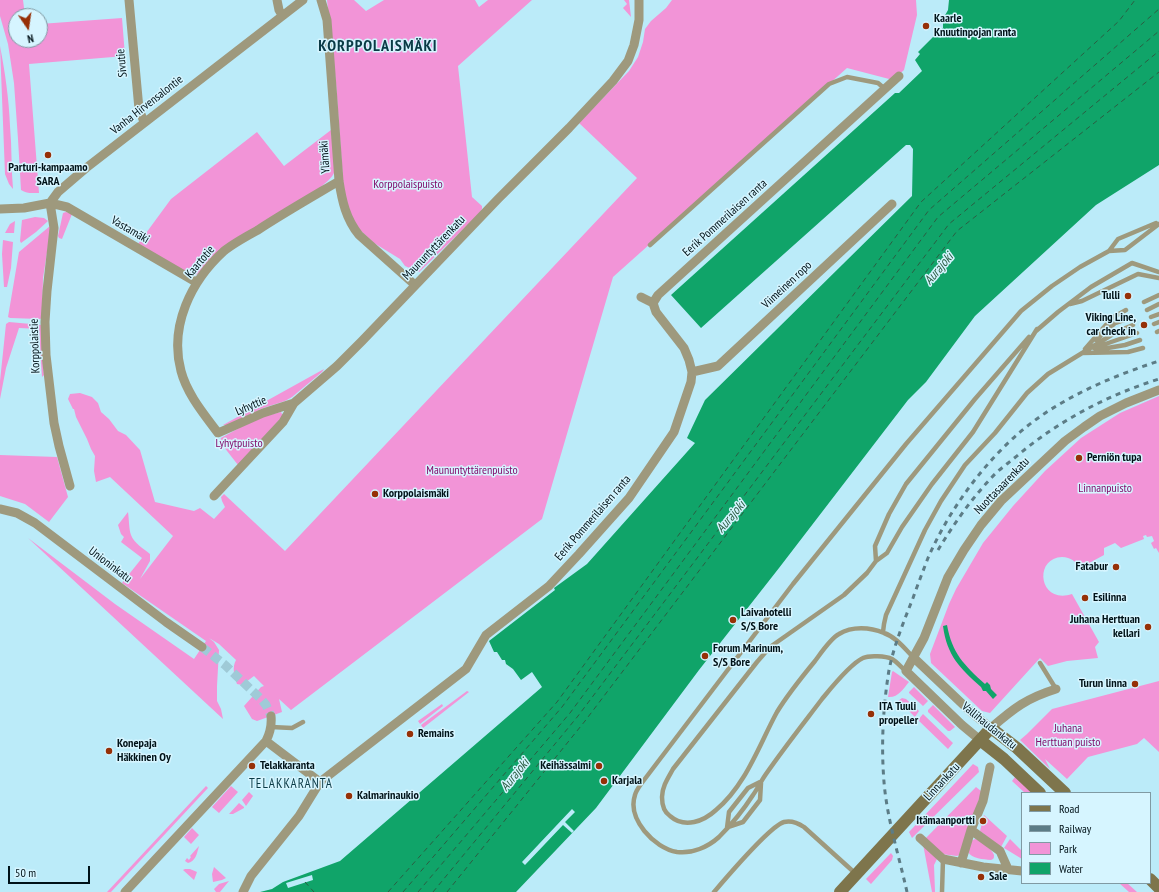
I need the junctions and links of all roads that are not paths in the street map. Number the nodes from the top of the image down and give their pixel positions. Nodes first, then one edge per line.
1 (129, 0) edge
2 (277, 0) edge
3 (302, 0) edge
4 (320, 0) edge
5 (639, 0) edge
6 (282, 15) junction
7 (899, 76) dead end
8 (885, 88) junction
9 (144, 122) junction
10 (339, 181) junction
11 (50, 203) junction
12 (892, 204) dead end
13 (0, 209) edge
14 (1159, 223) edge
15 (650, 245) dead end
16 (1110, 251) junction
17 (1159, 272) edge
18 (1159, 278) edge
19 (196, 282) junction
20 (415, 285) junction
21 (1159, 296) edge
22 (641, 297) dead end
23 (1144, 302) dead end
24 (653, 303) junction
25 (1068, 304) junction
26 (1159, 304) edge
27 (1126, 310) dead end
28 (1147, 310) dead end
29 (1159, 314) edge
30 (1130, 318) dead end
31 (1151, 318) dead end
32 (1133, 325) dead end
33 (1037, 329) junction
34 (1136, 333) dead end
35 (1140, 340) dead end
36 (1143, 348) dead end
37 (1081, 353) junction
38 (692, 372) junction
39 (1159, 390) edge
40 (294, 403) junction
41 (218, 433) joint
42 (70, 486) dead end
43 (214, 496) dead end
44 (0, 509) edge
45 (876, 561) junction
46 (883, 632) junction
47 (202, 647) tunnel mouth
48 (914, 658) junction
49 (1040, 663) dead end
50 (906, 671) junction
51 (1056, 689) joint
52 (271, 716) tunnel mouth
53 (303, 722) dead end
54 (271, 726) junction
55 (991, 728) junction
56 (980, 740) junction
57 (266, 741) junction
58 (990, 768) dead end
59 (320, 782) junction
60 (761, 782) junction
61 (1039, 792) edge
62 (1064, 792) edge
63 (727, 828) junction
64 (971, 830) junction
65 (920, 838) dead end
66 (943, 859) junction
67 (961, 863) junction
68 (1008, 869) junction
69 (1021, 871) edge
70 (856, 874) junction
71 (1151, 880) edge
72 (1159, 888) edge
73 (125, 892) edge
74 (243, 892) edge
75 (714, 892) edge
76 (840, 892) edge
77 (942, 892) edge

1 - 9 street, Sivutie
2 - 6 street
3 - 6 street, Vanha Hirvensalontie
4 - 10 street, Ylämäki
5 - 20 street, Maununtyttärenkatu
6 - 9 street, Vanha Hirvensalontie
7 - 8 street, Eerik Pommerilaisen ranta
8 - 15 lane
8 - 24 street, Eerik Pommerilaisen ranta
9 - 11 street, Vanha Hirvensalontie
10 - 19 street, Kaartotie
10 - 20 street, Ylämäki
11 - 13 street
11 - 19 street, Vastamäki
11 - 42 street, Korppolaistie
12 - 38 street, Viimeinen ropo
14 - 16 lane
14 - 16 lane
16 - 63 lane
17 - 25 lane
18 - 25 lane
19 - 41 street, Kaartotie
20 - 40 street, Maununtyttärenkatu
21 - 23 lane
22 - 24 street
24 - 38 street, Eerik Pommerilaisen ranta
25 - 33 lane
26 - 28 lane
27 - 37 lane
29 - 31 lane
30 - 37 lane
32 - 37 lane
33 - 45 lane
33 - 45 lane
34 - 37 lane
35 - 37 lane
36 - 37 lane
37 - 46 lane
38 - 59 street, Eerik Pommerilaisen ranta
39 - 48 street, Nuottasaarenkatu
40 - 41 street, Lyhyttie
40 - 43 street, Maununtyttärenkatu
44 - 47 street, Unioninkatu
45 - 46 lane
46 - 48 lane
48 - 50 street, Nuottasaarenkatu
48 - 55 street, Vallihaudankatu
49 - 51 lane
50 - 56 street, Vallihaudankatu
50 - 60 lane
51 - 55 street, Linnankatu
52 - 54 street
53 - 54 lane
54 - 57 street
55 - 56 street, Linnankatu
55 - 62 street, Vallihaudankatu
56 - 61 street, Vallihaudankatu
56 - 70 street, Linnankatu
57 - 59 street
57 - 73 street
58 - 64 street
59 - 74 street
60 - 63 lane
60 - 63 lane
60 - 63 lane
64 - 67 street
64 - 68 street
65 - 66 street
66 - 67 street
66 - 77 lane
67 - 68 street
68 - 69 street
70 - 75 lane
70 - 76 street, Linnankatu
71 - 72 street

